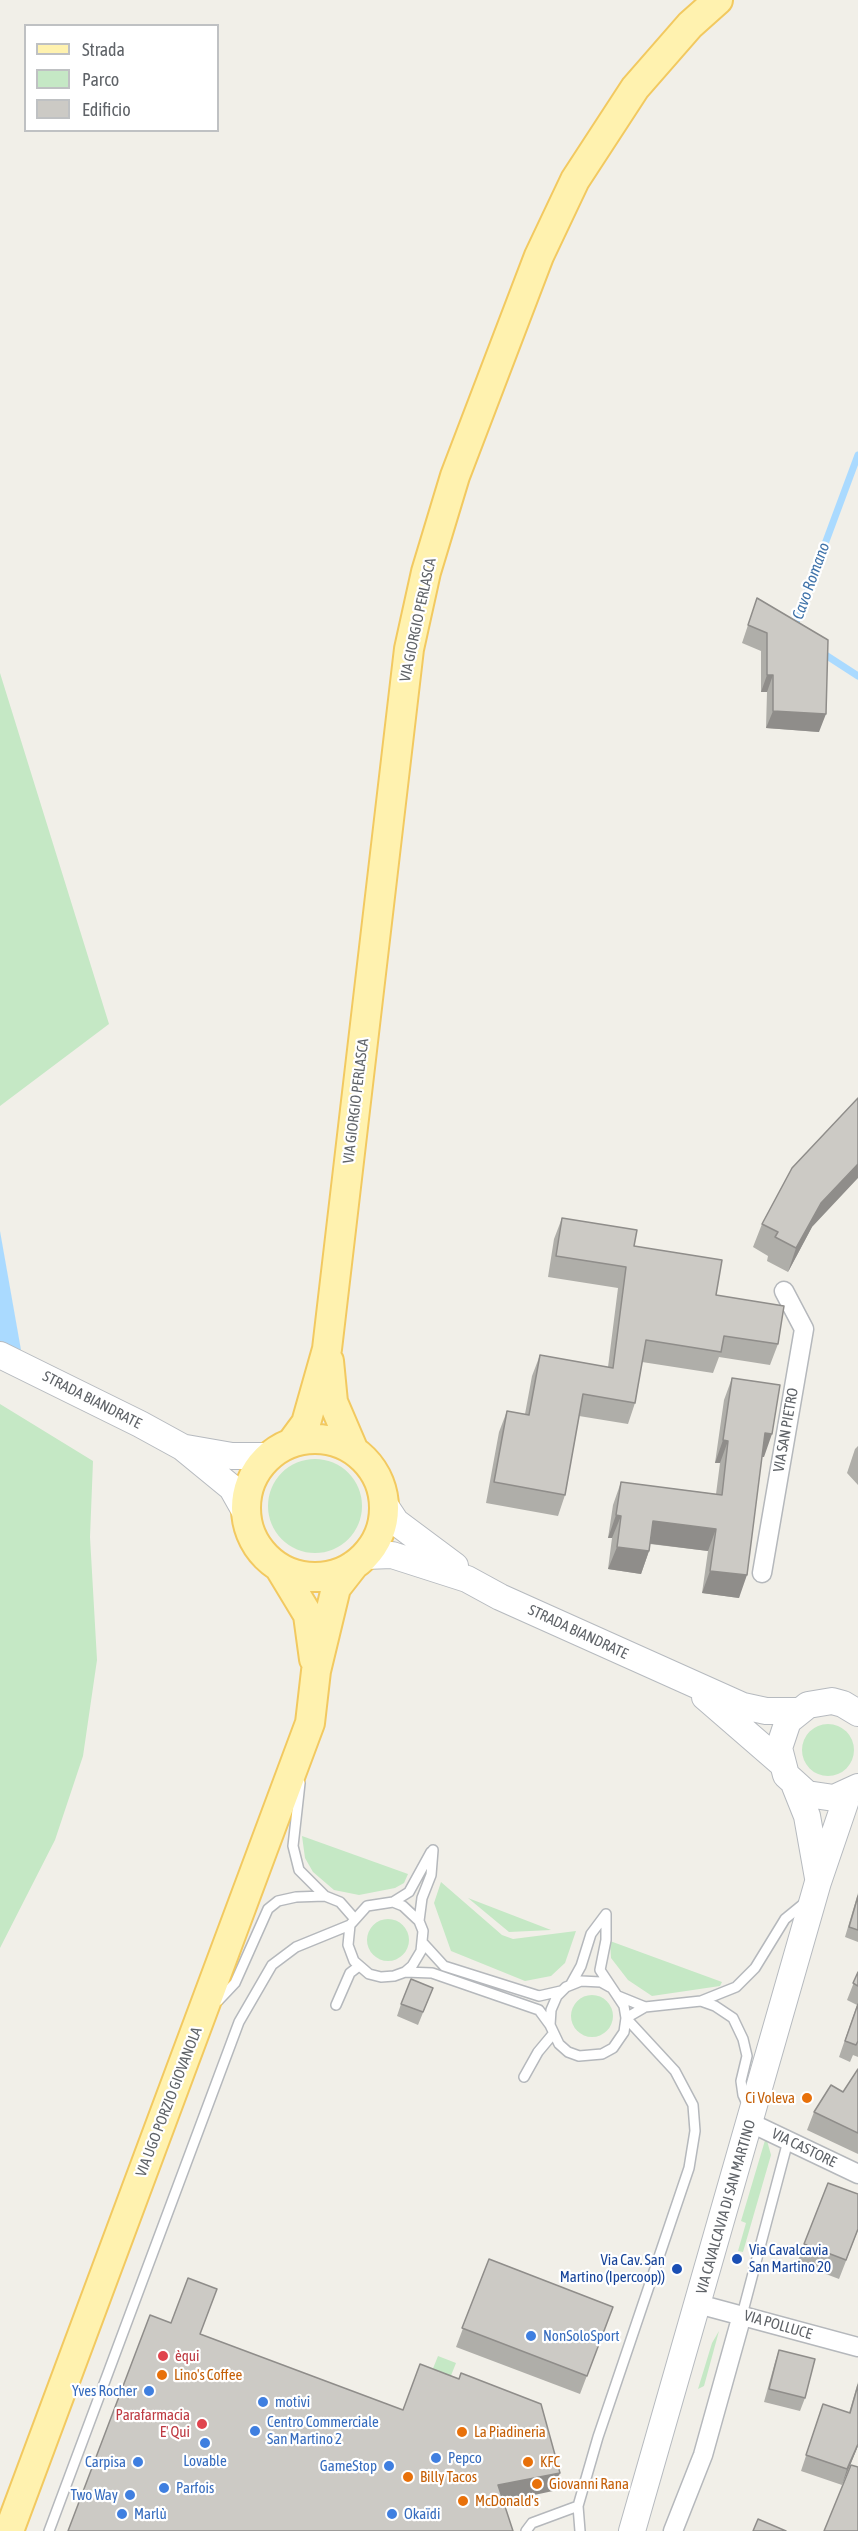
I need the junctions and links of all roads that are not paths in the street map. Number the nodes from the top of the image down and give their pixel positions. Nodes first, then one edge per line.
1 (718, 0) edge
2 (784, 1291) dead end
3 (327, 1349) junction
4 (0, 1355) edge
5 (182, 1448) junction
6 (280, 1449) junction
7 (354, 1451) junction
8 (384, 1504) junction
9 (245, 1511) junction
10 (360, 1560) junction
11 (279, 1568) junction
12 (762, 1573) dead end
13 (467, 1579) junction
14 (316, 1671) junction
15 (689, 1683) junction
16 (853, 1705) edge
17 (797, 1711) junction
18 (310, 1723) junction
19 (780, 1762) junction
20 (795, 1786) junction
21 (853, 1791) edge
22 (817, 1888) junction
23 (324, 1896) junction
24 (393, 1902) junction
25 (419, 1921) junction
26 (352, 1922) junction
27 (423, 1943) junction
28 (359, 1966) junction
29 (405, 1972) junction
30 (571, 1984) junction
31 (610, 1987) junction
32 (561, 1991) junction
33 (618, 1995) junction
34 (701, 2001) junction
35 (336, 2005) dead end
36 (645, 2007) junction
37 (626, 2018) junction
38 (200, 2020) junction
39 (551, 2030) junction
40 (524, 2077) dead end
41 (752, 2119) junction
42 (789, 2141) junction
43 (858, 2174) edge
44 (698, 2304) junction
45 (742, 2315) junction
46 (858, 2347) edge
47 (578, 2506) junction
48 (9, 2531) edge
49 (49, 2531) edge
50 (526, 2531) edge
51 (580, 2531) edge
52 (632, 2531) edge
53 (673, 2531) edge

1 - 3 main road, VIA GIORGIO PERLASCA
2 - 12 street, VIA SAN PIETRO
3 - 6 main road, VIA GIORGIO PERLASCA
3 - 7 main road, VIA GIORGIO PERLASCA
4 - 5 main road, STRADA BIANDRATE
5 - 6 main road, STRADA BIANDRATE
5 - 9 main road, STRADA BIANDRATE
6 - 7 main road
6 - 9 main road
7 - 8 main road
8 - 10 main road
8 - 13 main road, STRADA BIANDRATE
9 - 11 main road
10 - 11 main road
10 - 13 main road, STRADA BIANDRATE
10 - 14 main road, VIA UGO PORZIO GIOVANOLA
11 - 14 main road, VIA UGO PORZIO GIOVANOLA
13 - 15 main road, STRADA BIANDRATE
14 - 18 main road, VIA UGO PORZIO GIOVANOLA
15 - 17 main road, STRADA BIANDRATE
15 - 19 main road, STRADA BIANDRATE
16 - 17 main road, STRADA BIANDRATE
17 - 19 main road
18 - 23 lane
18 - 38 main road, VIA UGO PORZIO GIOVANOLA
19 - 20 main road, STRADA BIANDRATE
20 - 21 main road
20 - 22 main road, VIA CAVALCAVIA DI SAN MARTINO
21 - 22 main road, VIA CAVALCAVIA DI SAN MARTINO
22 - 34 lane
22 - 41 main road, VIA CAVALCAVIA DI SAN MARTINO
23 - 26 lane
23 - 38 lane
24 - 25 lane
24 - 25 lane
24 - 26 lane
25 - 27 lane
26 - 28 lane
26 - 49 lane
27 - 29 lane
27 - 32 lane
28 - 29 lane
28 - 35 lane
29 - 39 lane
30 - 31 lane
30 - 31 lane
30 - 32 lane
31 - 33 lane
32 - 39 lane
33 - 36 lane
33 - 37 lane
34 - 36 lane
34 - 41 lane
36 - 37 lane
37 - 39 lane
37 - 47 lane
38 - 48 main road, VIA UGO PORZIO GIOVANOLA
39 - 40 lane
41 - 42 street, VIA CASTORE
41 - 44 main road, VIA CAVALCAVIA DI SAN MARTINO
42 - 43 street, VIA CASTORE
42 - 45 lane
44 - 45 street, VIA POLLUCE
44 - 52 main road, VIA CAVALCAVIA DI SAN MARTINO
45 - 46 street, VIA POLLUCE
45 - 53 street
47 - 50 lane
47 - 51 lane

